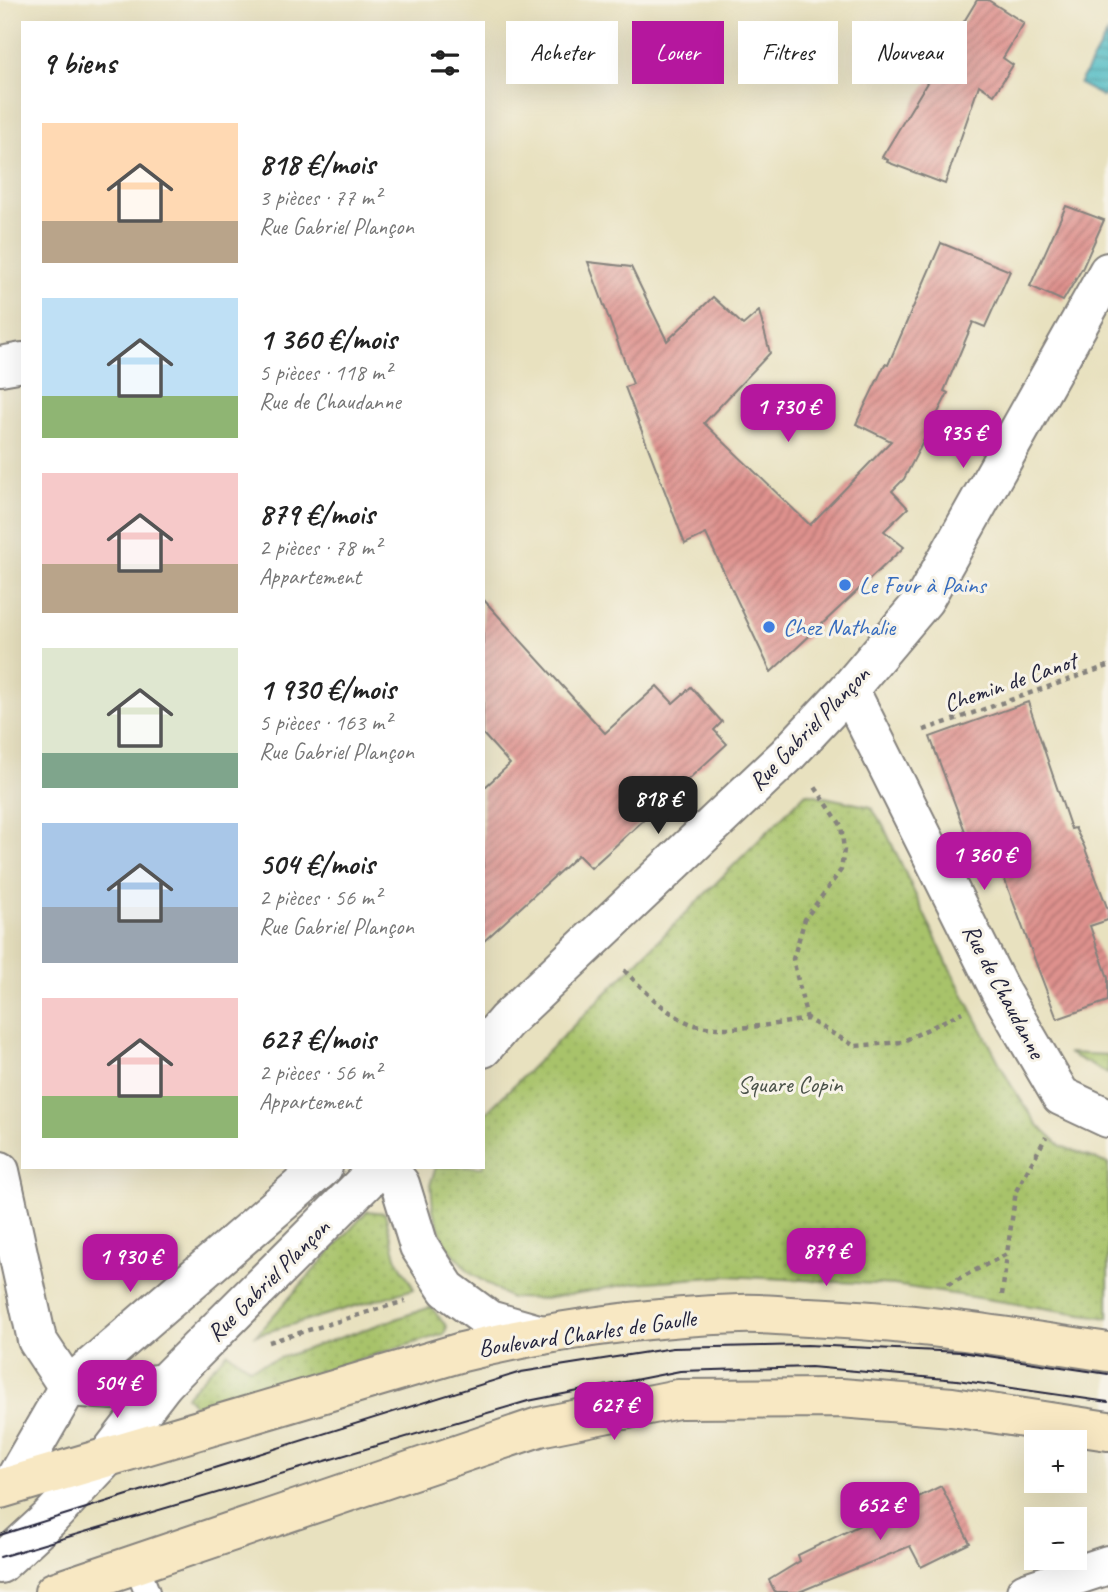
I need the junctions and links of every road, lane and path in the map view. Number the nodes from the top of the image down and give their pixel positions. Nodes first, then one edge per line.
1 (1108, 272) edge
2 (21, 362) edge
3 (0, 366) edge
4 (1108, 666) edge
5 (849, 690) junction
6 (924, 730) dead end
7 (809, 778) dead end
8 (623, 970) dead end
9 (964, 1012) dead end
10 (807, 1018) junction
11 (491, 1036) edge
12 (1108, 1118) edge
13 (1049, 1130) dead end
14 (324, 1169) edge
15 (378, 1169) edge
16 (388, 1169) edge
17 (0, 1171) edge
18 (1007, 1254) junction
19 (945, 1285) dead end
20 (415, 1298) dead end
21 (1002, 1299) dead end
22 (542, 1335) junction
23 (258, 1345) dead end
24 (1108, 1352) edge
25 (164, 1383) junction
26 (68, 1387) junction
27 (1108, 1432) edge
28 (108, 1456) junction
29 (6, 1486) edge
30 (0, 1564) edge
31 (1108, 1565) edge
32 (141, 1577) edge
33 (54, 1592) edge
34 (1026, 1592) edge

1 - 5 street, Rue Gabriel Plançon
2 - 3 street
4 - 6 path, Chemin de Canot
5 - 11 street, Rue Gabriel Plançon
5 - 12 street, Rue de Chaudanne
7 - 10 path
8 - 10 path
9 - 10 path
13 - 18 path
14 - 26 street, Rue Gabriel Plançon
15 - 25 street, Rue Gabriel Plançon
16 - 22 street
17 - 26 street
18 - 19 path
18 - 21 path
20 - 23 path
22 - 24 main road, Boulevard Charles de Gaulle
22 - 28 main road, Boulevard Charles de Gaulle
25 - 26 street
25 - 28 street, Rue Gabriel Plançon
26 - 29 street, Rue Gabriel Plançon
27 - 32 main road
28 - 29 main road, Boulevard Charles de Gaulle
28 - 30 street, Rue Gabriel Plançon
31 - 34 street
32 - 33 main road

